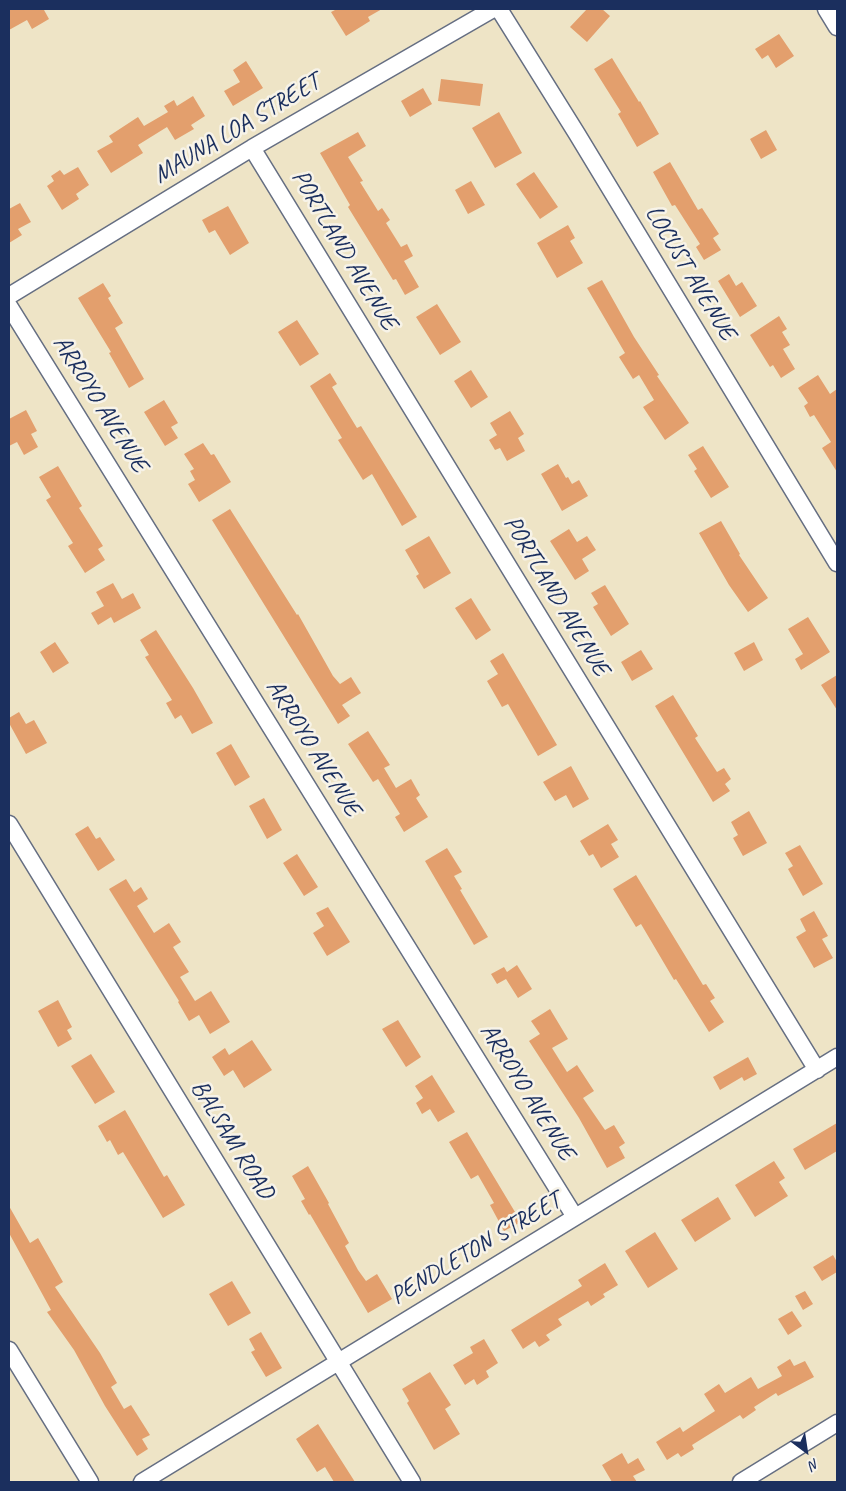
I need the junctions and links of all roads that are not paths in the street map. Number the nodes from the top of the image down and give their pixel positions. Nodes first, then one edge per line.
1 (494, 9) edge
2 (499, 9) edge
3 (826, 9) edge
4 (837, 27) edge
5 (252, 148) junction
6 (9, 296) edge
7 (9, 306) edge
8 (837, 563) edge
9 (9, 824) edge
10 (837, 1058) edge
11 (817, 1070) junction
12 (575, 1217) junction
13 (9, 1350) edge
14 (339, 1361) junction
15 (837, 1423) edge
16 (90, 1482) edge
17 (142, 1482) edge
18 (412, 1482) edge
19 (741, 1482) edge

1 - 5 street, MAUNA LOA STREET
2 - 8 street, LOCUST AVENUE
3 - 4 street
5 - 6 street, MAUNA LOA STREET
5 - 11 street, PORTLAND AVENUE
7 - 12 street, ARROYO AVENUE
9 - 14 street, BALSAM ROAD
10 - 11 street, PENDLETON STREET
11 - 12 street, PENDLETON STREET
12 - 14 street, PENDLETON STREET
13 - 16 street
14 - 17 street, PENDLETON STREET
14 - 18 street, BALSAM ROAD
15 - 19 street

